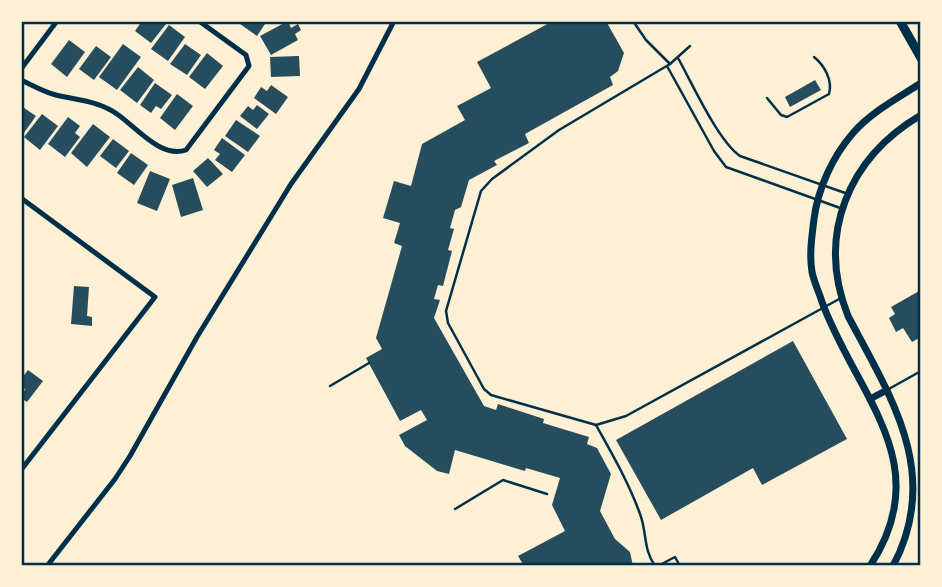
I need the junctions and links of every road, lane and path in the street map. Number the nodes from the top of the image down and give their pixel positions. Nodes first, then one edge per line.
1 (57, 21) edge
2 (199, 21) edge
3 (394, 21) edge
4 (633, 21) edge
5 (900, 21) edge
6 (690, 46) dead end
7 (677, 57) junction
8 (814, 57) dead end
9 (921, 58) edge
10 (668, 65) junction
11 (21, 69) edge
12 (21, 80) edge
13 (921, 83) edge
14 (767, 98) dead end
15 (921, 115) edge
16 (823, 185) junction
17 (848, 194) junction
18 (21, 198) edge
19 (818, 200) junction
20 (843, 209) junction
21 (841, 298) junction
22 (824, 306) junction
23 (369, 363) dead end
24 (921, 371) edge
25 (330, 386) dead end
26 (887, 390) junction
27 (870, 399) junction
28 (596, 425) junction
29 (21, 470) edge
30 (547, 494) dead end
31 (455, 509) dead end
32 (47, 566) edge
33 (657, 566) edge
34 (680, 566) edge
35 (870, 566) edge
36 (893, 566) edge

1 - 11 street
2 - 12 street
3 - 32 street
4 - 10 lane
5 - 9 highway
6 - 7 lane
7 - 10 lane
7 - 16 lane
8 - 14 lane
10 - 19 lane
10 - 28 lane
13 - 16 street
15 - 17 street
16 - 17 lane
16 - 19 street
17 - 20 street
18 - 29 street
19 - 20 lane
19 - 22 street
20 - 21 street
21 - 22 lane
21 - 26 street
22 - 27 street
22 - 28 lane
23 - 25 lane
24 - 26 lane
26 - 27 street
26 - 36 street
27 - 35 street
28 - 33 lane
30 - 31 lane
33 - 34 lane

